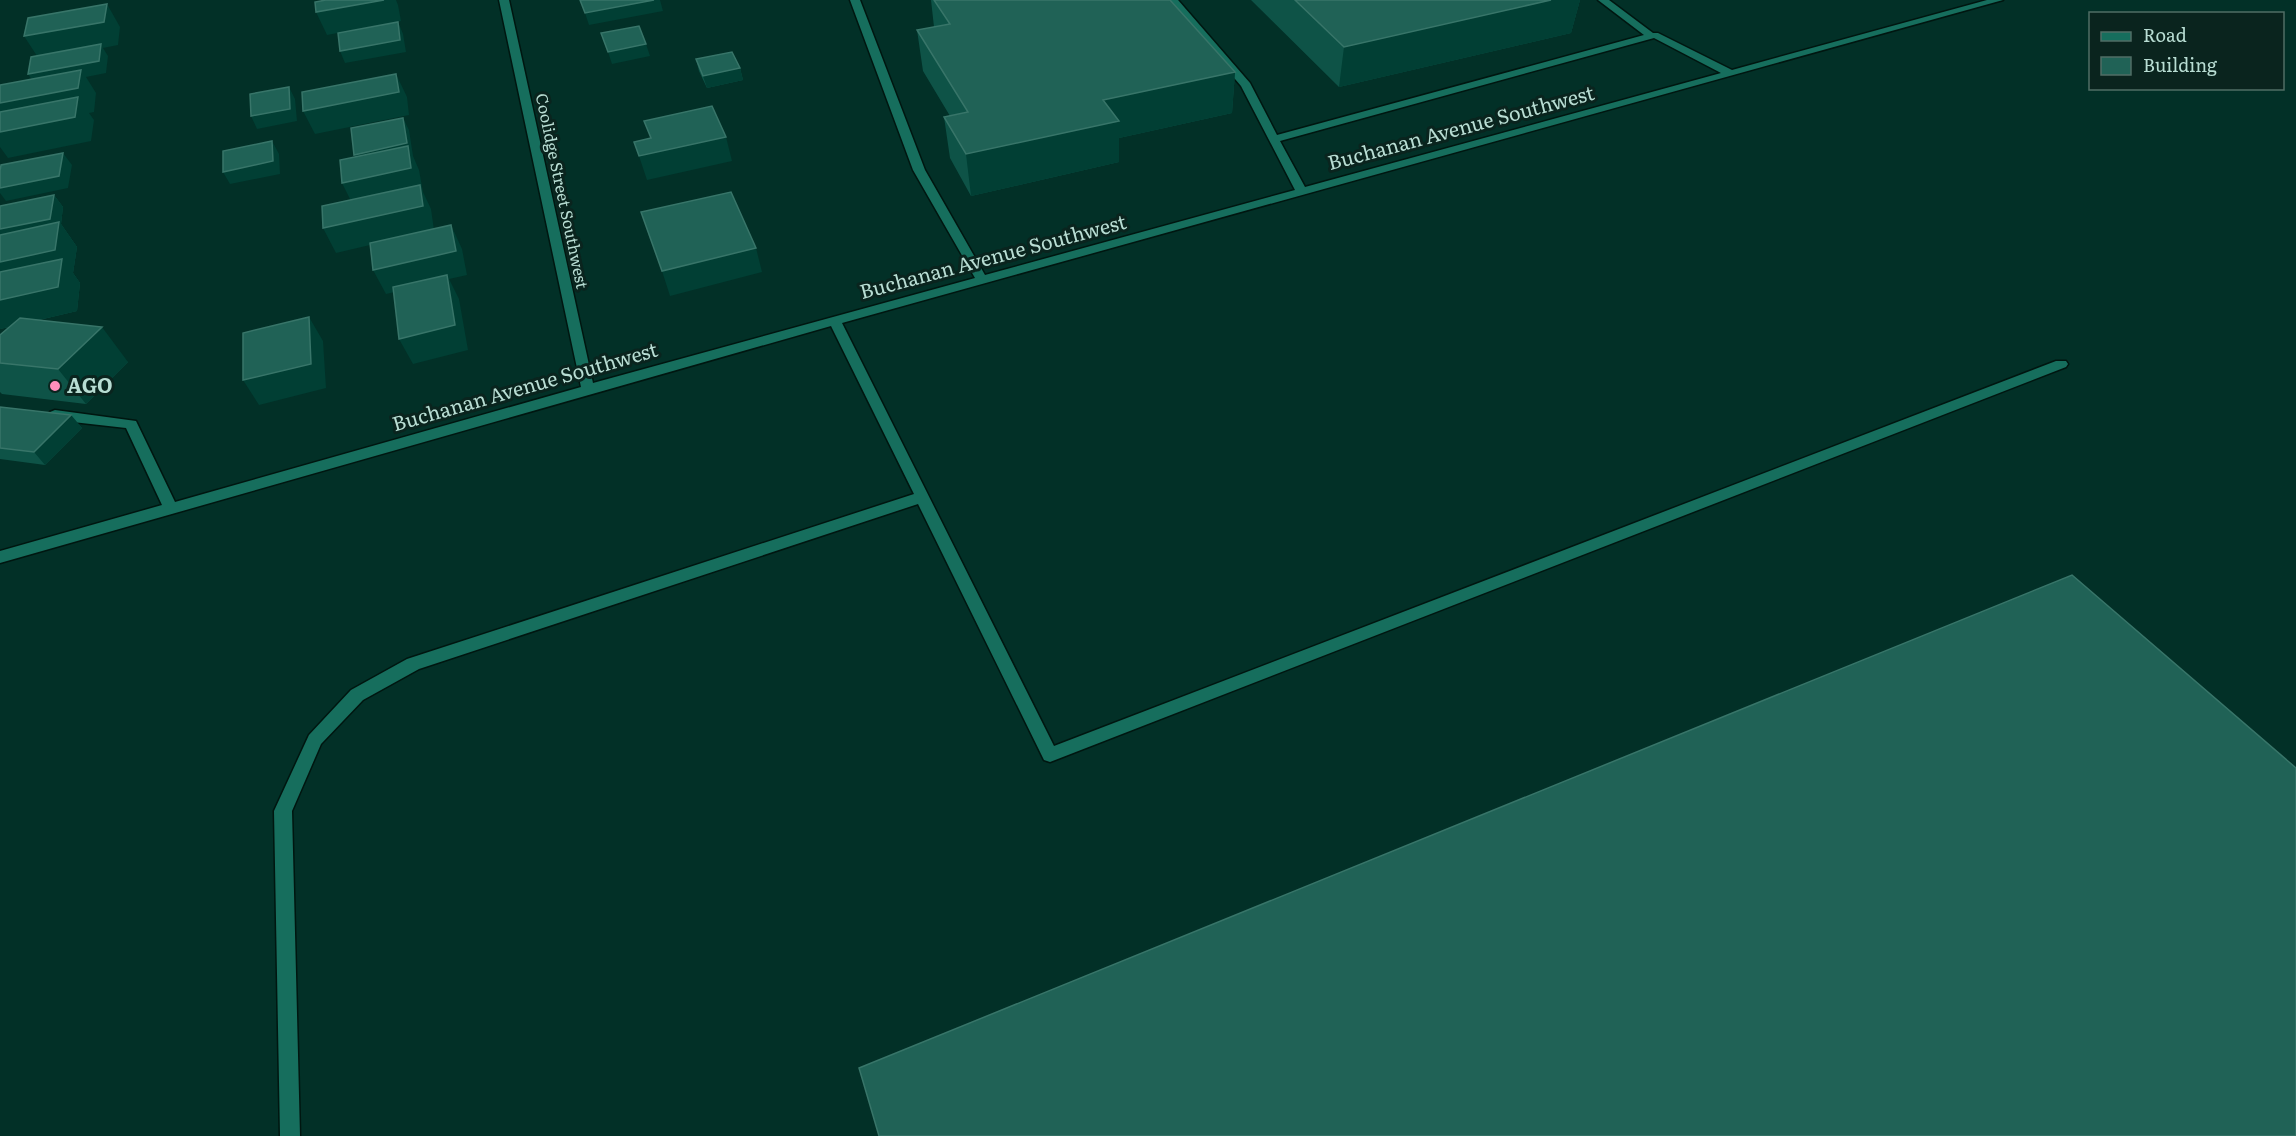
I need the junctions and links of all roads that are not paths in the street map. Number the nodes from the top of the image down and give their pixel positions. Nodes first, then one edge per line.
1 (504, 0) edge
2 (855, 0) edge
3 (1173, 0) edge
4 (1602, 0) edge
5 (1952, 0) edge
6 (1998, 0) edge
7 (1967, 8) junction
8 (1652, 36) junction
9 (1731, 74) junction
10 (1274, 139) junction
11 (1302, 192) junction
12 (982, 280) junction
13 (835, 321) junction
14 (2061, 364) dead end
15 (588, 389) junction
16 (44, 414) edge
17 (922, 497) junction
18 (171, 509) junction
19 (0, 557) edge
20 (290, 1136) edge

1 - 15 street, Coolidge Street Southwest
2 - 12 street
3 - 10 street
4 - 8 street
5 - 7 street
6 - 7 street, Buchanan Avenue Southwest
7 - 9 street, Buchanan Avenue Southwest
8 - 9 street
8 - 10 street
9 - 11 street, Buchanan Avenue Southwest
10 - 11 street
11 - 12 street, Buchanan Avenue Southwest
12 - 13 street, Buchanan Avenue Southwest
13 - 15 street, Buchanan Avenue Southwest
13 - 17 street
14 - 17 street
15 - 18 street, Buchanan Avenue Southwest
16 - 18 street
17 - 20 street
18 - 19 street, Buchanan Avenue Southwest

